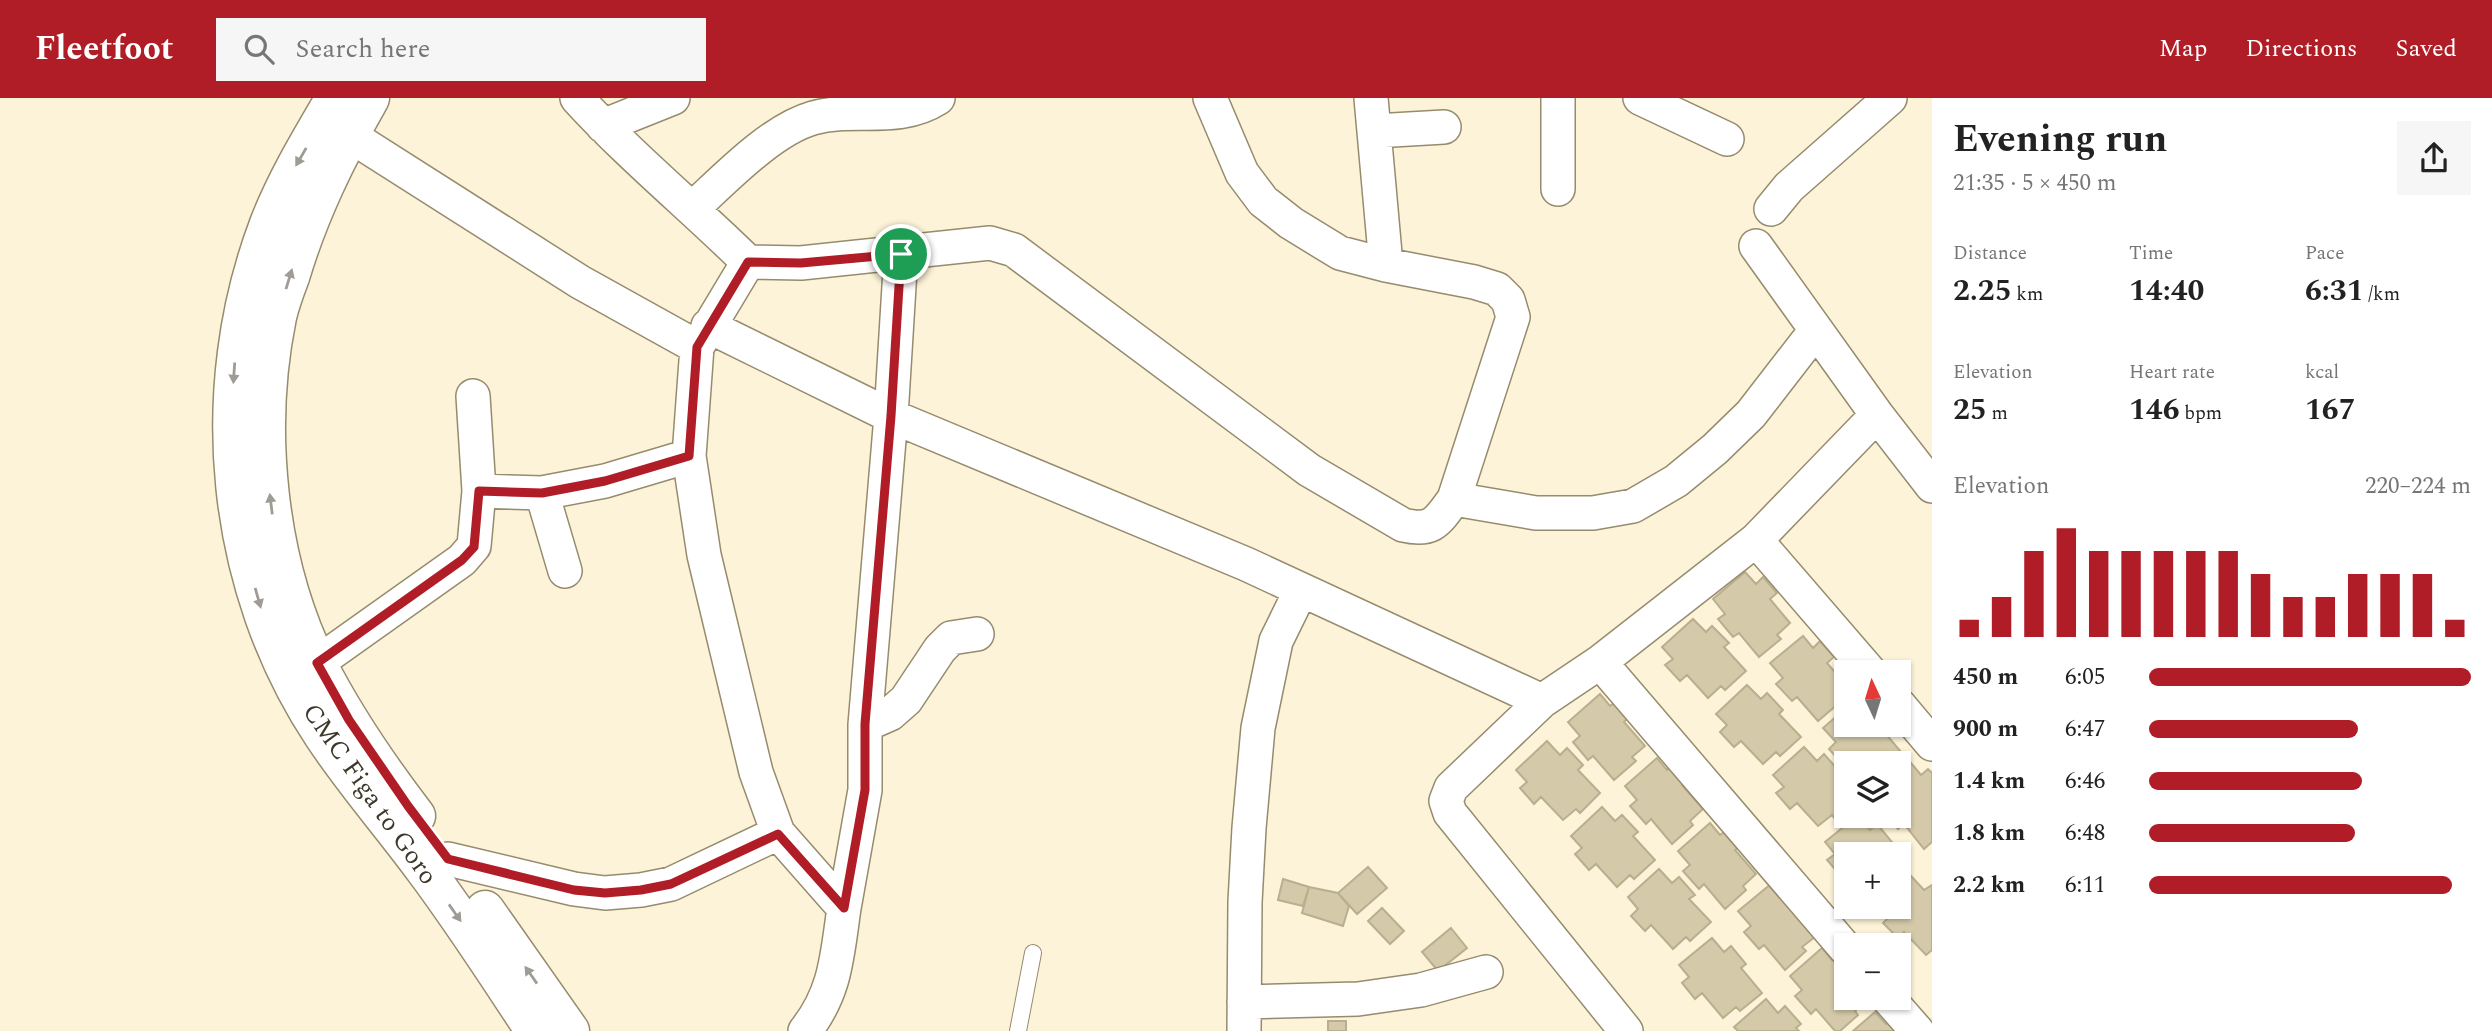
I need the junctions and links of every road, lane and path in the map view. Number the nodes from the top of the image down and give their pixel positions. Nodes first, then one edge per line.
1 (335, 98) edge
2 (370, 98) edge
3 (577, 98) edge
4 (673, 98) edge
5 (938, 98) edge
6 (1210, 98) edge
7 (1371, 98) edge
8 (1558, 98) edge
9 (1890, 98) edge
10 (1655, 101) edge
11 (603, 126) junction
12 (1444, 127) dead end
13 (1375, 131) junction
14 (349, 135) junction
15 (1727, 139) dead end
16 (1559, 189) dead end
17 (693, 208) junction
18 (1770, 209) dead end
19 (1756, 246) dead end
20 (901, 254) junction
21 (748, 262) junction
22 (1386, 265) junction
23 (1816, 330) junction
24 (703, 336) junction
25 (473, 396) dead end
26 (1877, 415) junction
27 (891, 416) junction
28 (689, 456) junction
29 (1932, 486) edge
30 (479, 491) junction
31 (542, 493) junction
32 (1454, 499) junction
33 (1756, 540) junction
34 (565, 571) dead end
35 (1301, 590) junction
36 (977, 634) dead end
37 (1860, 660) edge
38 (1600, 662) junction
39 (317, 663) junction
40 (1542, 701) junction
41 (1911, 719) edge
42 (865, 724) junction
43 (1932, 744) edge
44 (778, 834) junction
45 (448, 859) junction
46 (844, 908) junction
47 (1834, 935) edge
48 (1032, 953) dead end
49 (1486, 972) dead end
50 (1899, 1010) edge
51 (1244, 1016) edge
52 (535, 1031) edge
53 (570, 1031) edge
54 (804, 1031) edge
55 (1018, 1031) edge
56 (1626, 1031) edge
57 (1917, 1031) edge

1 -> 52 main road, CMC Figa to Goro
2 - 14 main road
3 - 11 street
4 - 11 street
5 - 17 street
6 - 22 street
7 - 13 street
8 - 16 street
9 - 18 street
10 - 15 street
11 - 17 street
12 - 13 street
13 - 22 street
14 - 24 street
39 -> 14 main road
17 - 21 street
19 - 23 street
20 - 21 street
20 - 27 street
20 - 32 street
21 - 24 street
22 - 32 street
23 - 26 street
23 - 32 street
24 - 27 street
24 - 28 street
25 - 30 street
26 - 29 street
26 - 33 street
27 - 35 street
27 - 42 street
28 - 31 street
28 - 44 street
30 - 31 street
30 - 39 street
31 - 34 street
33 - 37 street
33 - 38 street
35 - 40 street
35 - 51 street
36 - 42 street
38 - 40 street
38 - 47 street
39 - 45 main road
40 - 56 street
41 - 43 street
42 - 46 street
44 - 45 street
44 - 46 street
53 -> 45 main road
46 - 54 street
48 - 55 lane
49 - 51 street
50 - 57 street

